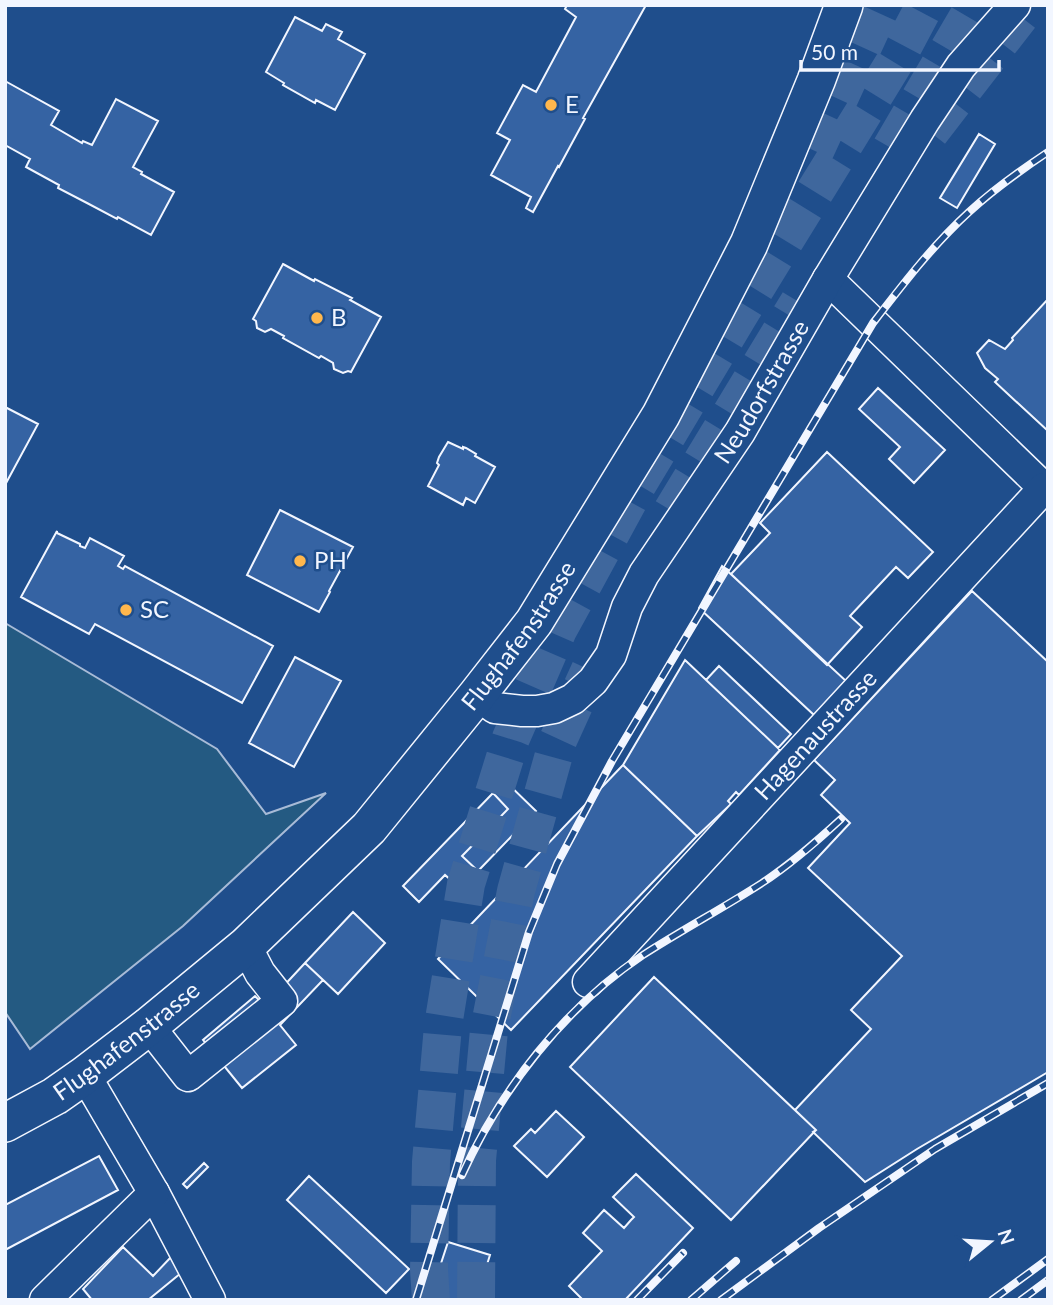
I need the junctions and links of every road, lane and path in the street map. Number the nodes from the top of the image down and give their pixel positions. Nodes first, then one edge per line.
1 (844, 5) edge
2 (1014, 5) edge
3 (828, 279) junction
4 (1046, 490) edge
5 (477, 695) junction
6 (246, 946) junction
7 (588, 982) dead end
8 (149, 1026) junction
9 (85, 1075) junction
10 (5, 1123) edge
11 (153, 1193) junction
12 (45, 1300) edge
13 (210, 1300) edge

1 - 5 main road, Flughafenstrasse
2 - 3 street, Neudorfstrasse
3 - 4 street, Hagenaustrasse
3 - 5 street, Neudorfstrasse
4 - 7 street, Hagenaustrasse
5 - 6 main road, Flughafenstrasse
6 - 8 main road, Flughafenstrasse
6 - 8 street
8 - 9 main road, Flughafenstrasse
9 - 10 main road, Flughafenstrasse
9 - 11 street
11 - 12 street
11 - 13 street

